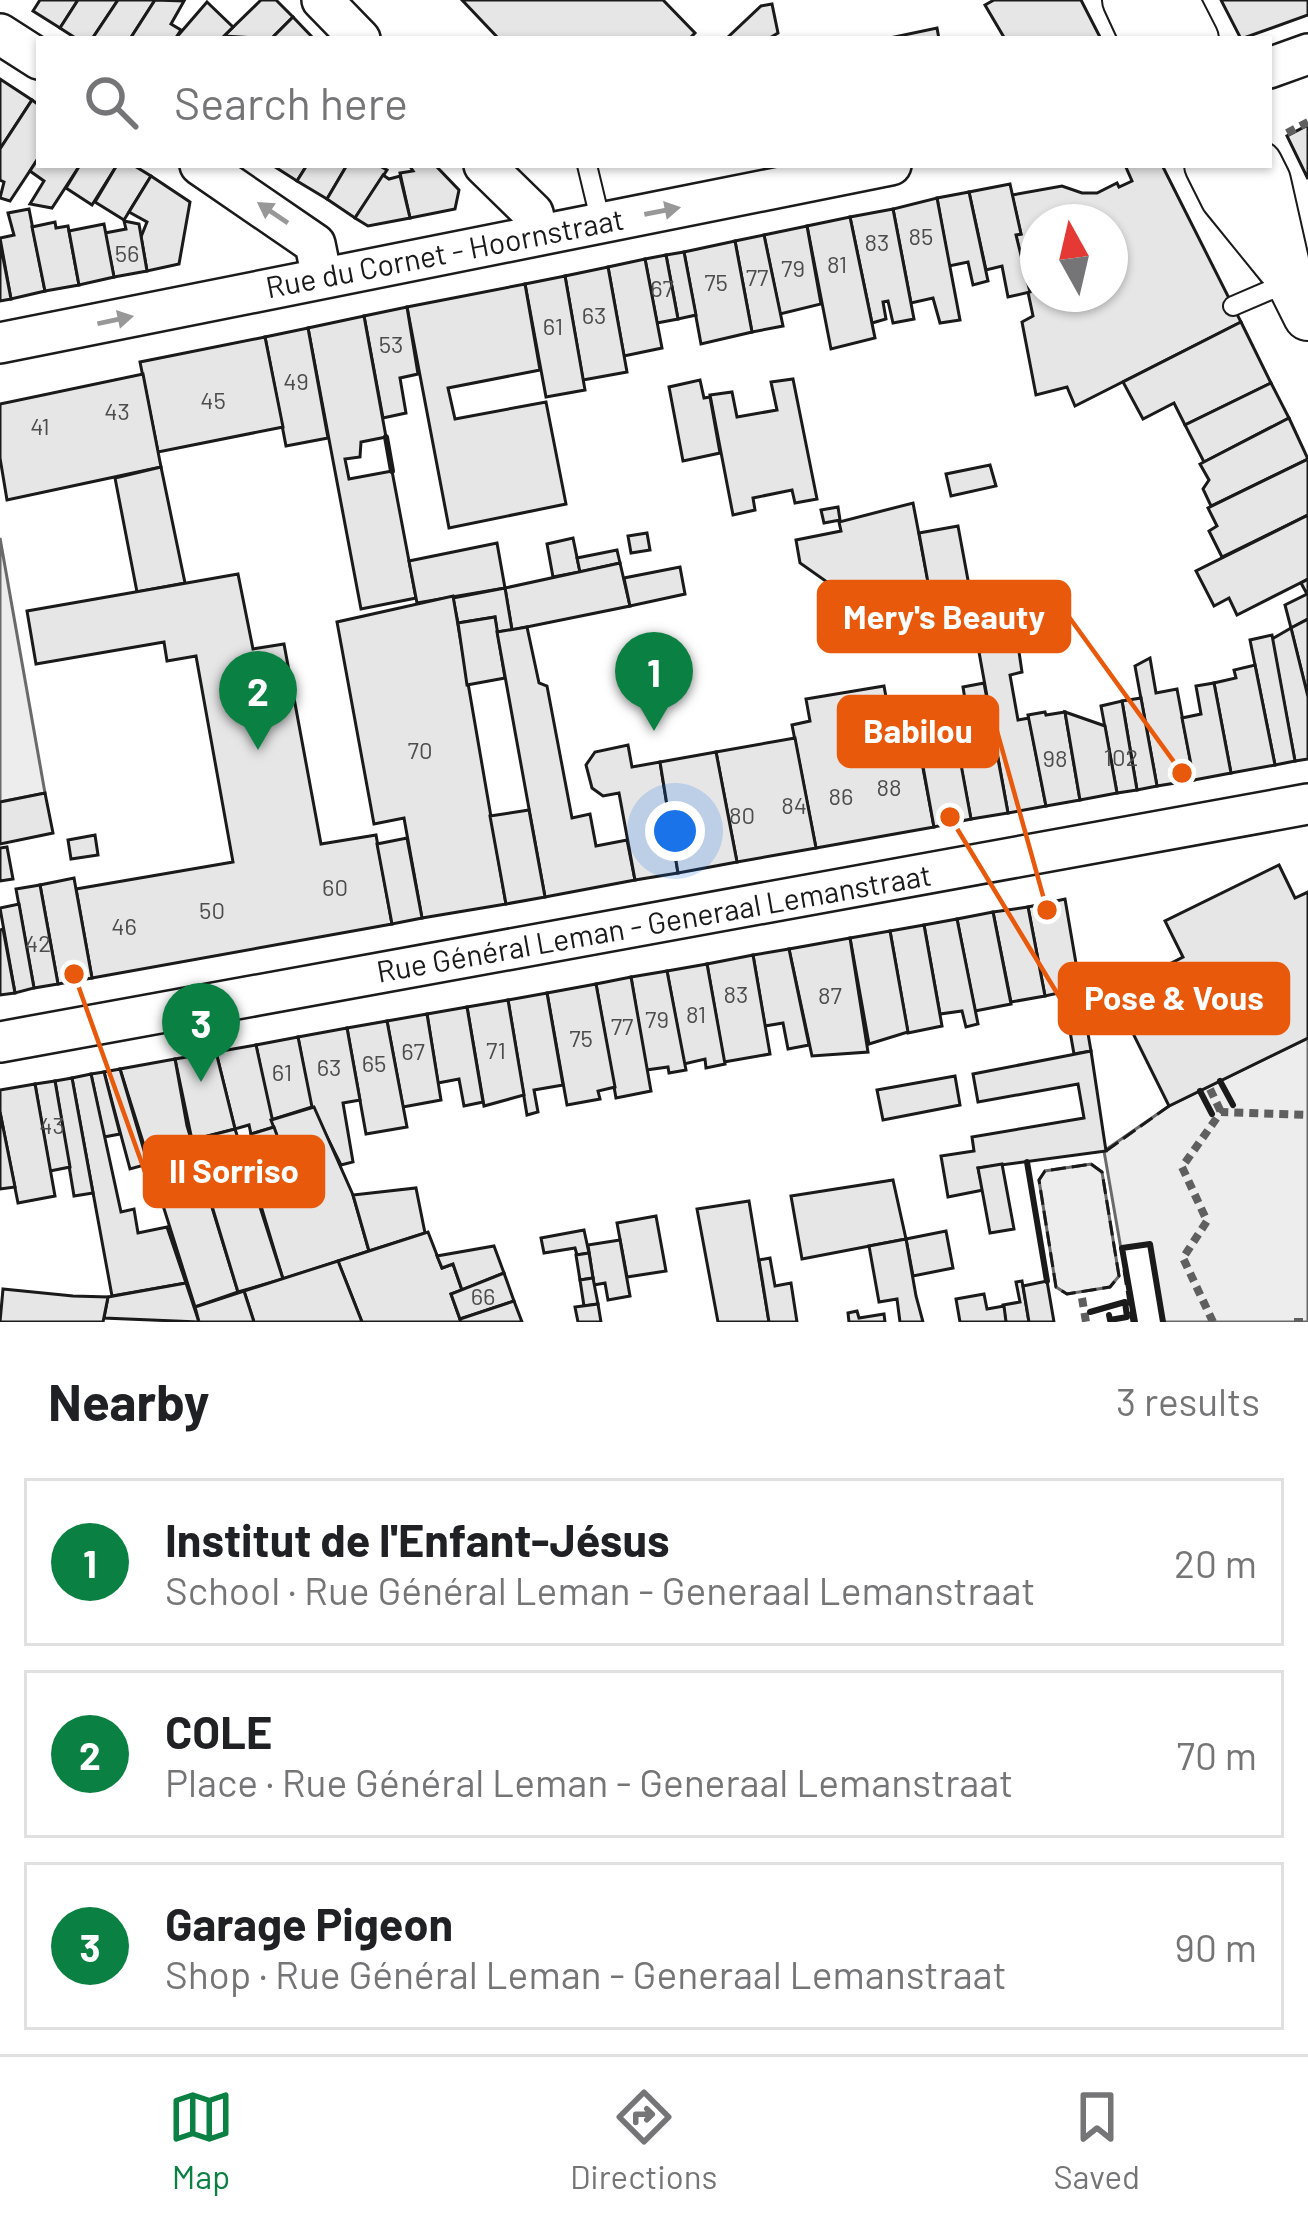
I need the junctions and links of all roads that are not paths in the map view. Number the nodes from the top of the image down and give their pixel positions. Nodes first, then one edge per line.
1 (322, 0) edge
2 (1127, 0) edge
3 (1174, 0) edge
4 (0, 34) edge
5 (357, 36) edge
6 (1144, 36) edge
7 (1192, 36) edge
8 (1308, 54) edge
9 (36, 57) edge
10 (1272, 67) edge
11 (204, 168) edge
12 (487, 168) edge
13 (588, 168) edge
14 (875, 168) edge
15 (1210, 168) edge
16 (1260, 168) edge
17 (601, 223) junction
18 (538, 235) junction
19 (322, 278) junction
20 (1295, 290) edge
21 (1233, 306) dead end
22 (0, 344) edge
23 (1308, 804) edge
24 (0, 1042) edge

1 - 5 street
2 - 6 street
3 - 7 street
4 - 9 street
8 - 10 street
19 -> 11 street
12 - 18 street
13 - 17 lane
17 -> 14 street, Rue du Cornet - Hoornstraat
15 - 20 street
16 - 20 street
17 - 18 street, Rue du Cornet - Hoornstraat
18 - 19 street, Rue du Cornet - Hoornstraat
22 -> 19 street, Rue du Cornet - Hoornstraat
20 - 21 lane
23 - 24 street, Rue Général Leman - Generaal Lemanstraat

